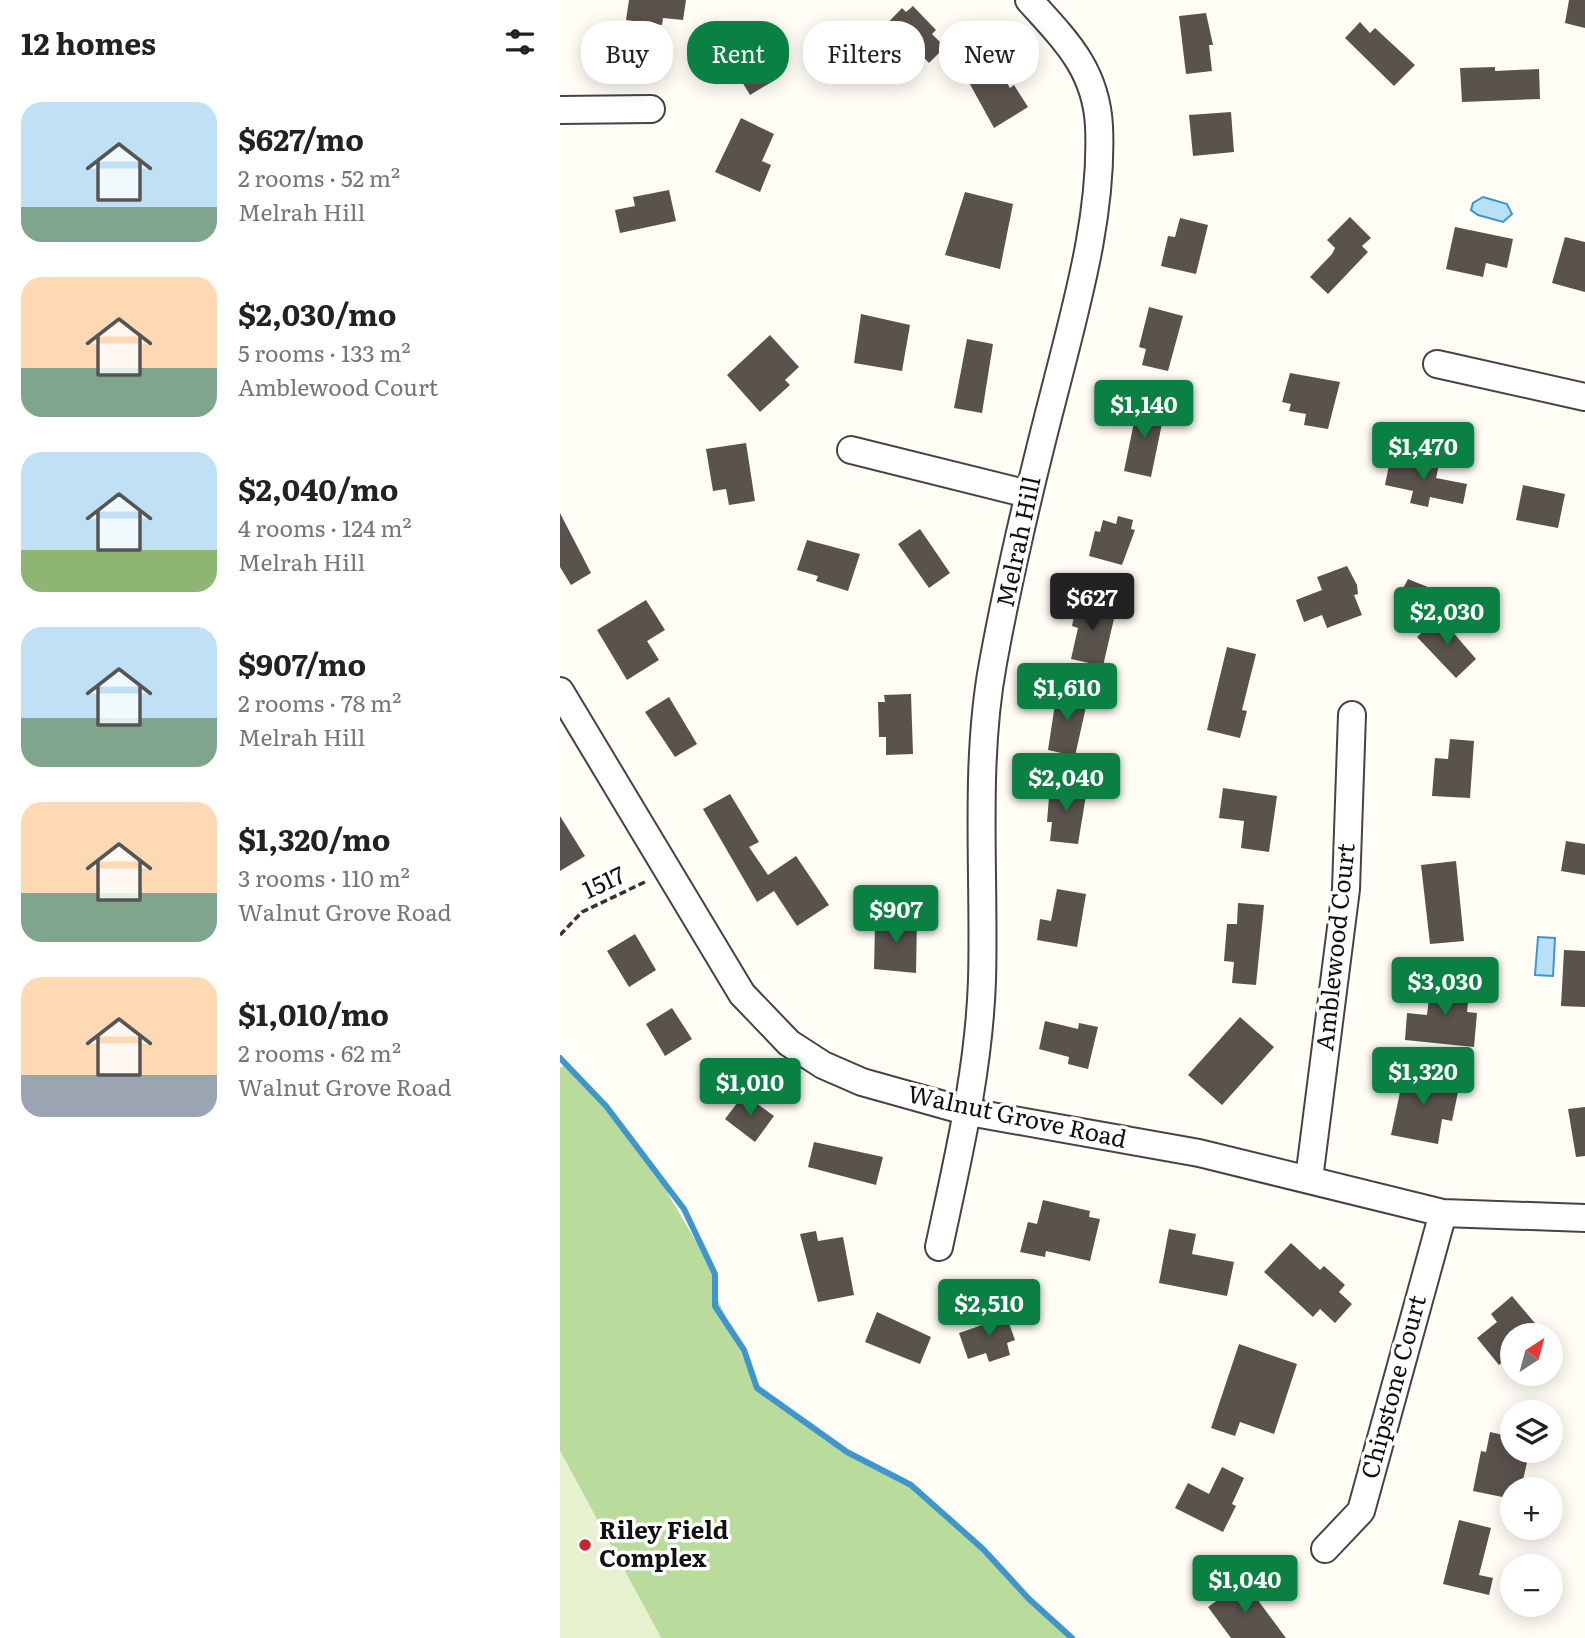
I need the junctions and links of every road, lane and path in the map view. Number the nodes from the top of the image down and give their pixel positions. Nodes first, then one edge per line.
1 (1029, 0) edge
2 (651, 109) dead end
3 (560, 110) edge
4 (1437, 364) dead end
5 (1585, 397) edge
6 (851, 450) dead end
7 (1028, 494) junction
8 (560, 691) edge
9 (1352, 715) dead end
10 (665, 866) junction
11 (560, 935) edge
12 (969, 1112) junction
13 (1309, 1179) junction
14 (1443, 1213) junction
15 (1585, 1218) edge
16 (939, 1247) dead end
17 (1325, 1549) dead end

1 - 7 street, Melrah Hill
2 - 3 street
4 - 5 street
6 - 7 street
7 - 12 street, Melrah Hill
8 - 10 street, Walnut Grove Road
9 - 13 street, Amblewood Court
10 - 11 path, 1517
10 - 12 street, Walnut Grove Road
12 - 13 street, Walnut Grove Road
12 - 16 street, Melrah Hill
13 - 14 street, Walnut Grove Road
14 - 15 street, Walnut Grove Road
14 - 17 street, Chipstone Court

